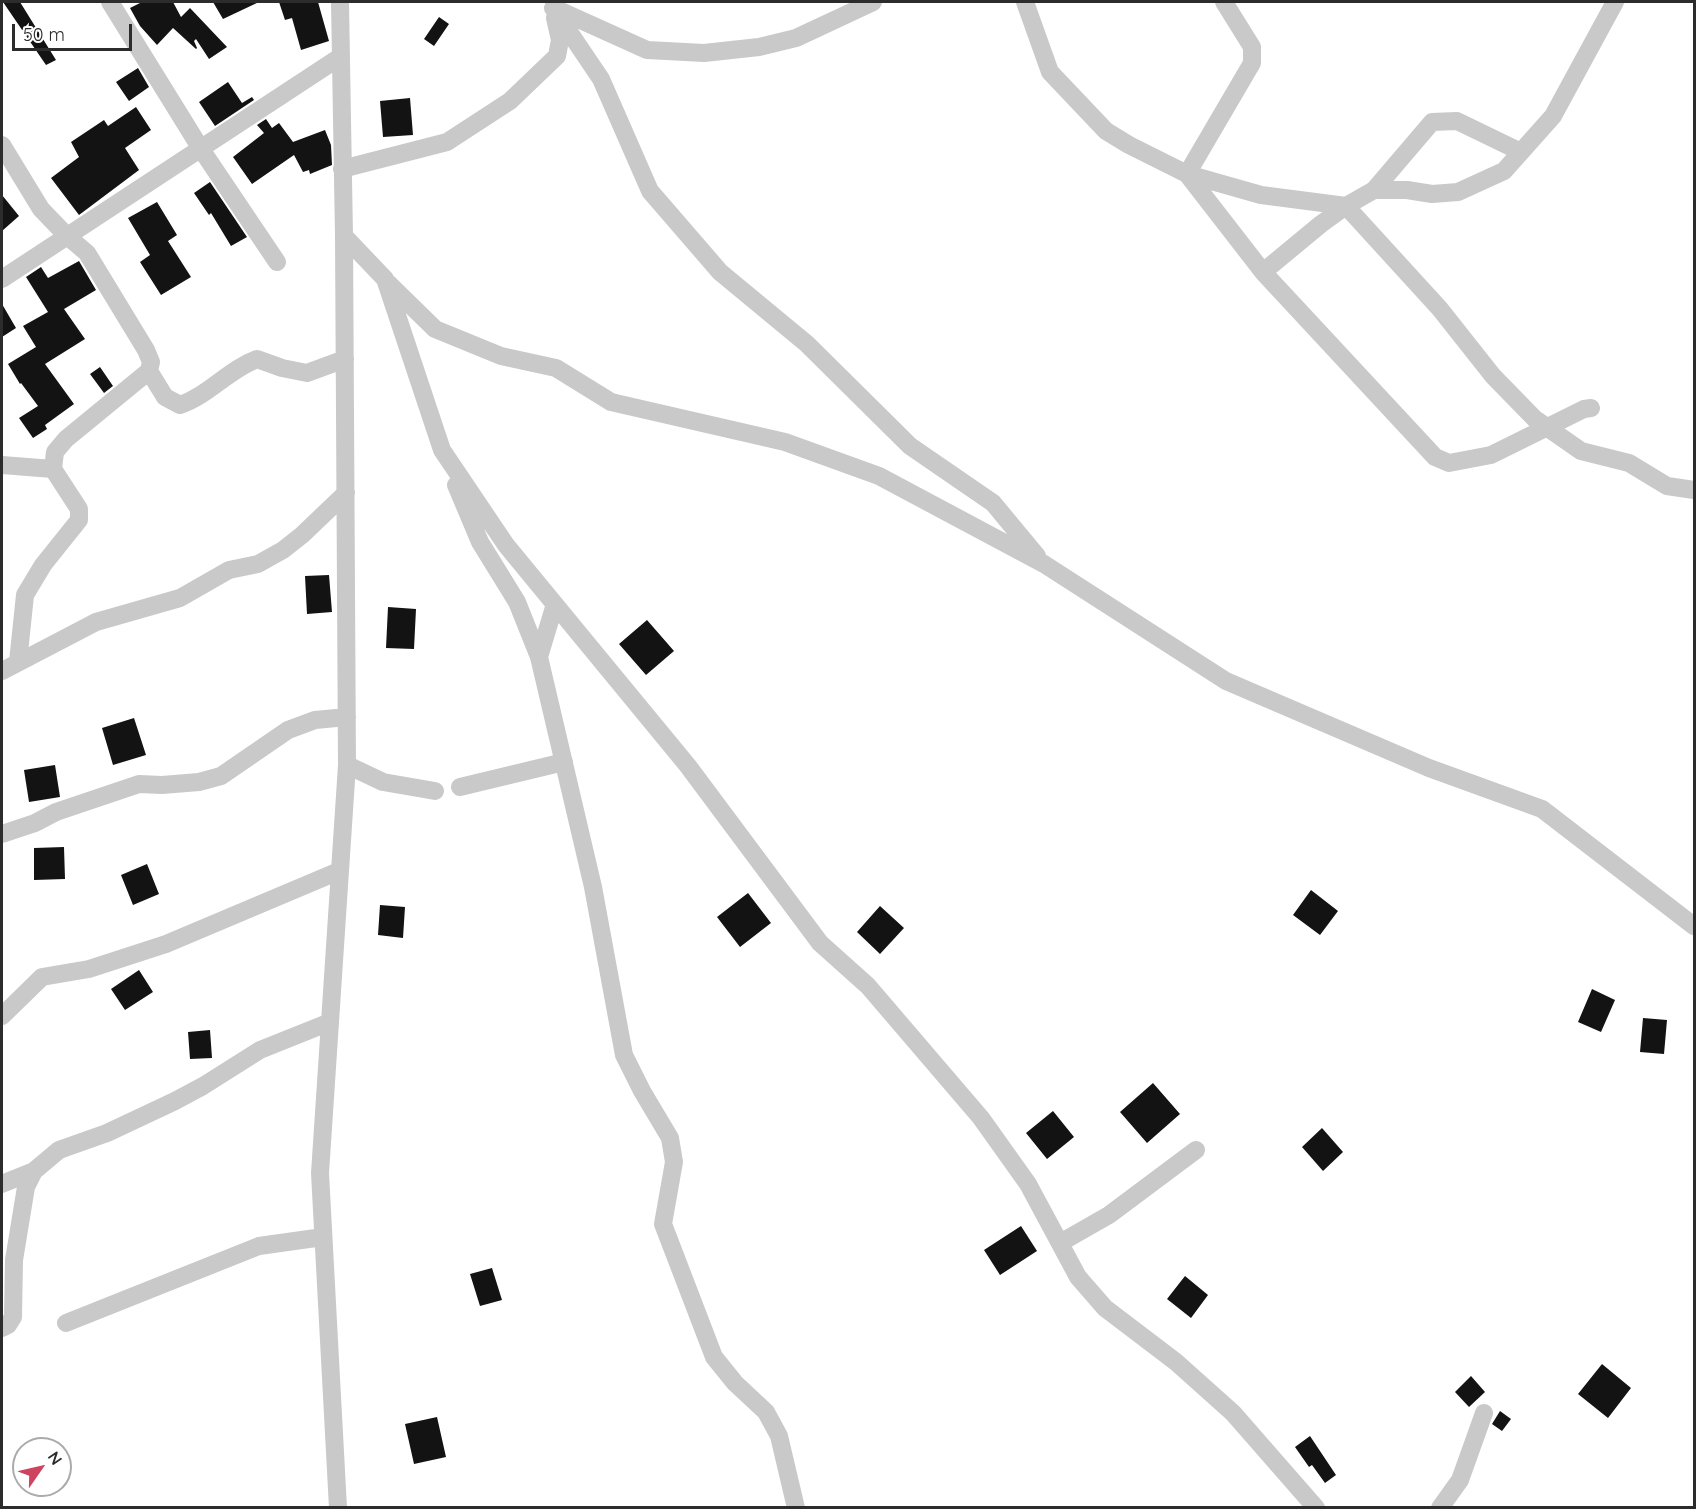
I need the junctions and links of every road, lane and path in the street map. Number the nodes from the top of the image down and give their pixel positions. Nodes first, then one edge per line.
1 (110, 2) edge
2 (340, 2) edge
3 (873, 2) edge
4 (1025, 2) edge
5 (1224, 2) edge
6 (1615, 2) edge
7 (549, 5) edge
8 (340, 57) junction
9 (2, 145) edge
10 (201, 149) junction
11 (1521, 152) junction
12 (342, 169) junction
13 (1187, 174) junction
14 (1374, 190) junction
15 (1346, 206) junction
16 (67, 236) junction
17 (344, 236) junction
18 (277, 262) dead end
19 (1263, 272) junction
20 (2, 279) edge
21 (385, 279) junction
22 (345, 359) junction
23 (149, 371) junction
24 (1591, 408) dead end
25 (1548, 428) junction
26 (442, 450) junction
27 (2, 465) edge
28 (53, 469) junction
29 (1695, 490) edge
30 (346, 494) junction
31 (1044, 564) junction
32 (555, 604) junction
33 (539, 657) junction
34 (10, 667) edge
35 (347, 717) junction
36 (564, 762) junction
37 (346, 765) junction
38 (460, 787) dead end
39 (435, 791) dead end
40 (2, 834) edge
41 (339, 871) junction
42 (1695, 926) edge
43 (2, 1016) edge
44 (330, 1022) junction
45 (1196, 1150) dead end
46 (34, 1171) junction
47 (2, 1184) edge
48 (323, 1237) junction
49 (1060, 1243) junction
50 (66, 1323) dead end
51 (2, 1328) edge
52 (1484, 1413) dead end
53 (338, 1508) edge
54 (796, 1508) edge
55 (1316, 1508) edge
56 (1440, 1508) edge

1 - 10 street
2 - 8 street
3 - 7 street
4 - 13 street
5 - 13 street
6 - 11 street
7 - 12 street
7 - 31 street
8 - 10 street
8 - 12 street
9 - 16 street
10 - 16 street
10 - 18 street
11 - 14 street
11 - 14 street
12 - 17 street
13 - 15 street
13 - 19 street
14 - 15 street
15 - 19 street
15 - 25 street
16 - 20 street
16 - 23 street
17 - 21 street
17 - 22 street
19 - 25 street
21 - 26 street
21 - 31 street
22 - 23 street
22 - 30 street
23 - 28 street
24 - 25 street
25 - 29 street
26 - 32 street
26 - 33 street
27 - 28 street
28 - 34 street
30 - 34 street
30 - 35 street
31 - 42 street
32 - 33 street
32 - 49 street
33 - 36 street
35 - 37 street
35 - 40 street
36 - 38 street
36 - 54 street
37 - 39 street
37 - 41 street
41 - 43 street
41 - 44 street
44 - 46 street
44 - 48 street
45 - 49 street
46 - 47 street
46 - 51 street
48 - 50 street
48 - 53 street
49 - 55 street
52 - 56 street

